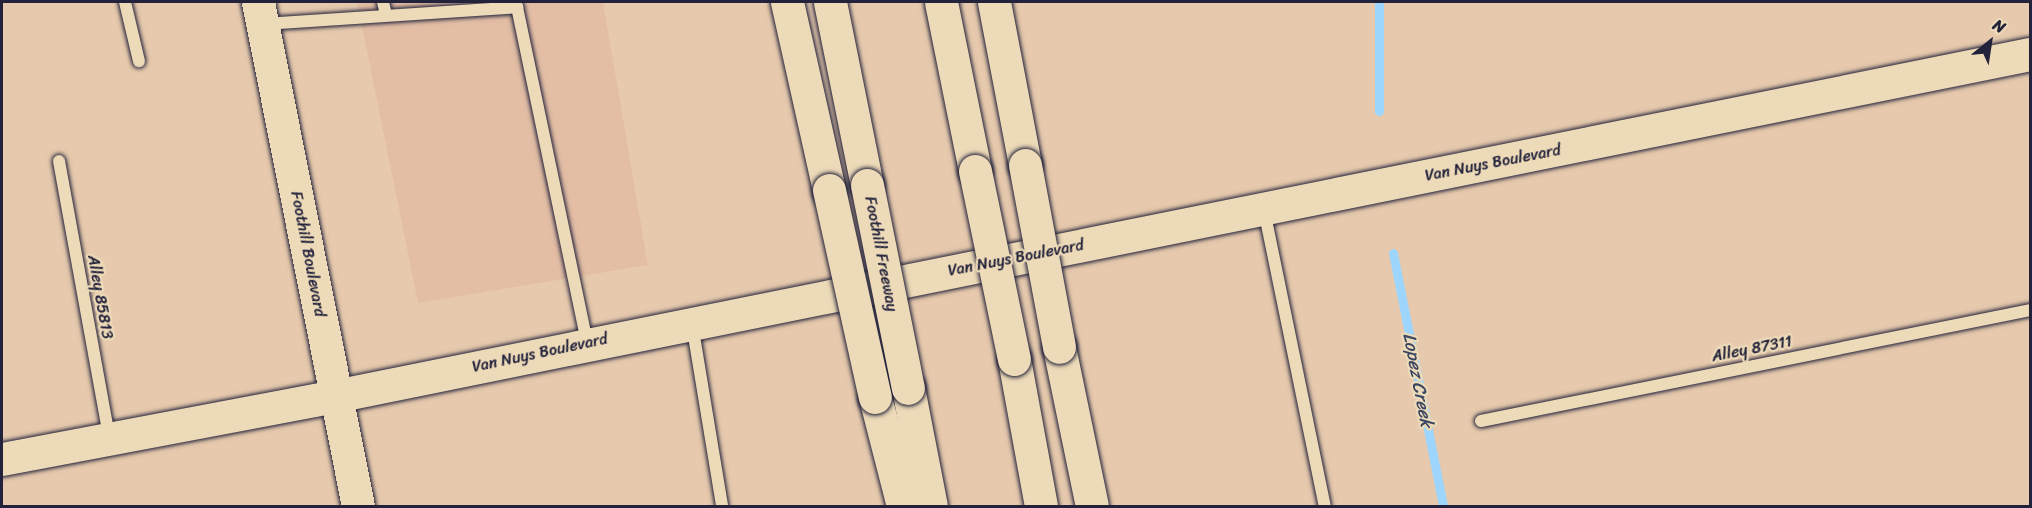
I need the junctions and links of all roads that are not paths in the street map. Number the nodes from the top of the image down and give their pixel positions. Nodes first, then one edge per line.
1 (125, 2) edge
2 (383, 2) edge
3 (787, 2) edge
4 (830, 2) edge
5 (941, 2) edge
6 (994, 2) edge
7 (260, 13) edge
8 (386, 15) junction
9 (2031, 54) edge
10 (139, 61) dead end
11 (59, 160) dead end
12 (1264, 209) junction
13 (2031, 310) edge
14 (692, 323) junction
15 (587, 342) junction
16 (335, 396) junction
17 (1481, 421) dead end
18 (109, 440) junction
19 (2, 459) edge
20 (358, 507) edge
21 (722, 507) edge
22 (903, 507) edge
23 (931, 507) edge
24 (1041, 507) edge
25 (1092, 507) edge
26 (1324, 507) edge

1 - 10 lane
2 - 8 lane
3 - 22 main road, bridge
4 - 23 main road, Foothill Freeway, bridge
5 - 24 main road, bridge
6 - 25 main road, bridge
7 - 8 lane
7 - 16 main road, Foothill Boulevard
8 - 15 lane
9 - 12 main road, Van Nuys Boulevard
11 - 18 lane, Alley 85813
12 - 14 main road, Van Nuys Boulevard
12 - 26 lane
13 - 17 lane, Alley 87311
14 - 15 main road, Van Nuys Boulevard
14 - 21 lane
15 - 16 main road, Van Nuys Boulevard
16 - 18 main road, Van Nuys Boulevard
16 - 20 main road, Foothill Boulevard
18 - 19 main road, Van Nuys Boulevard

